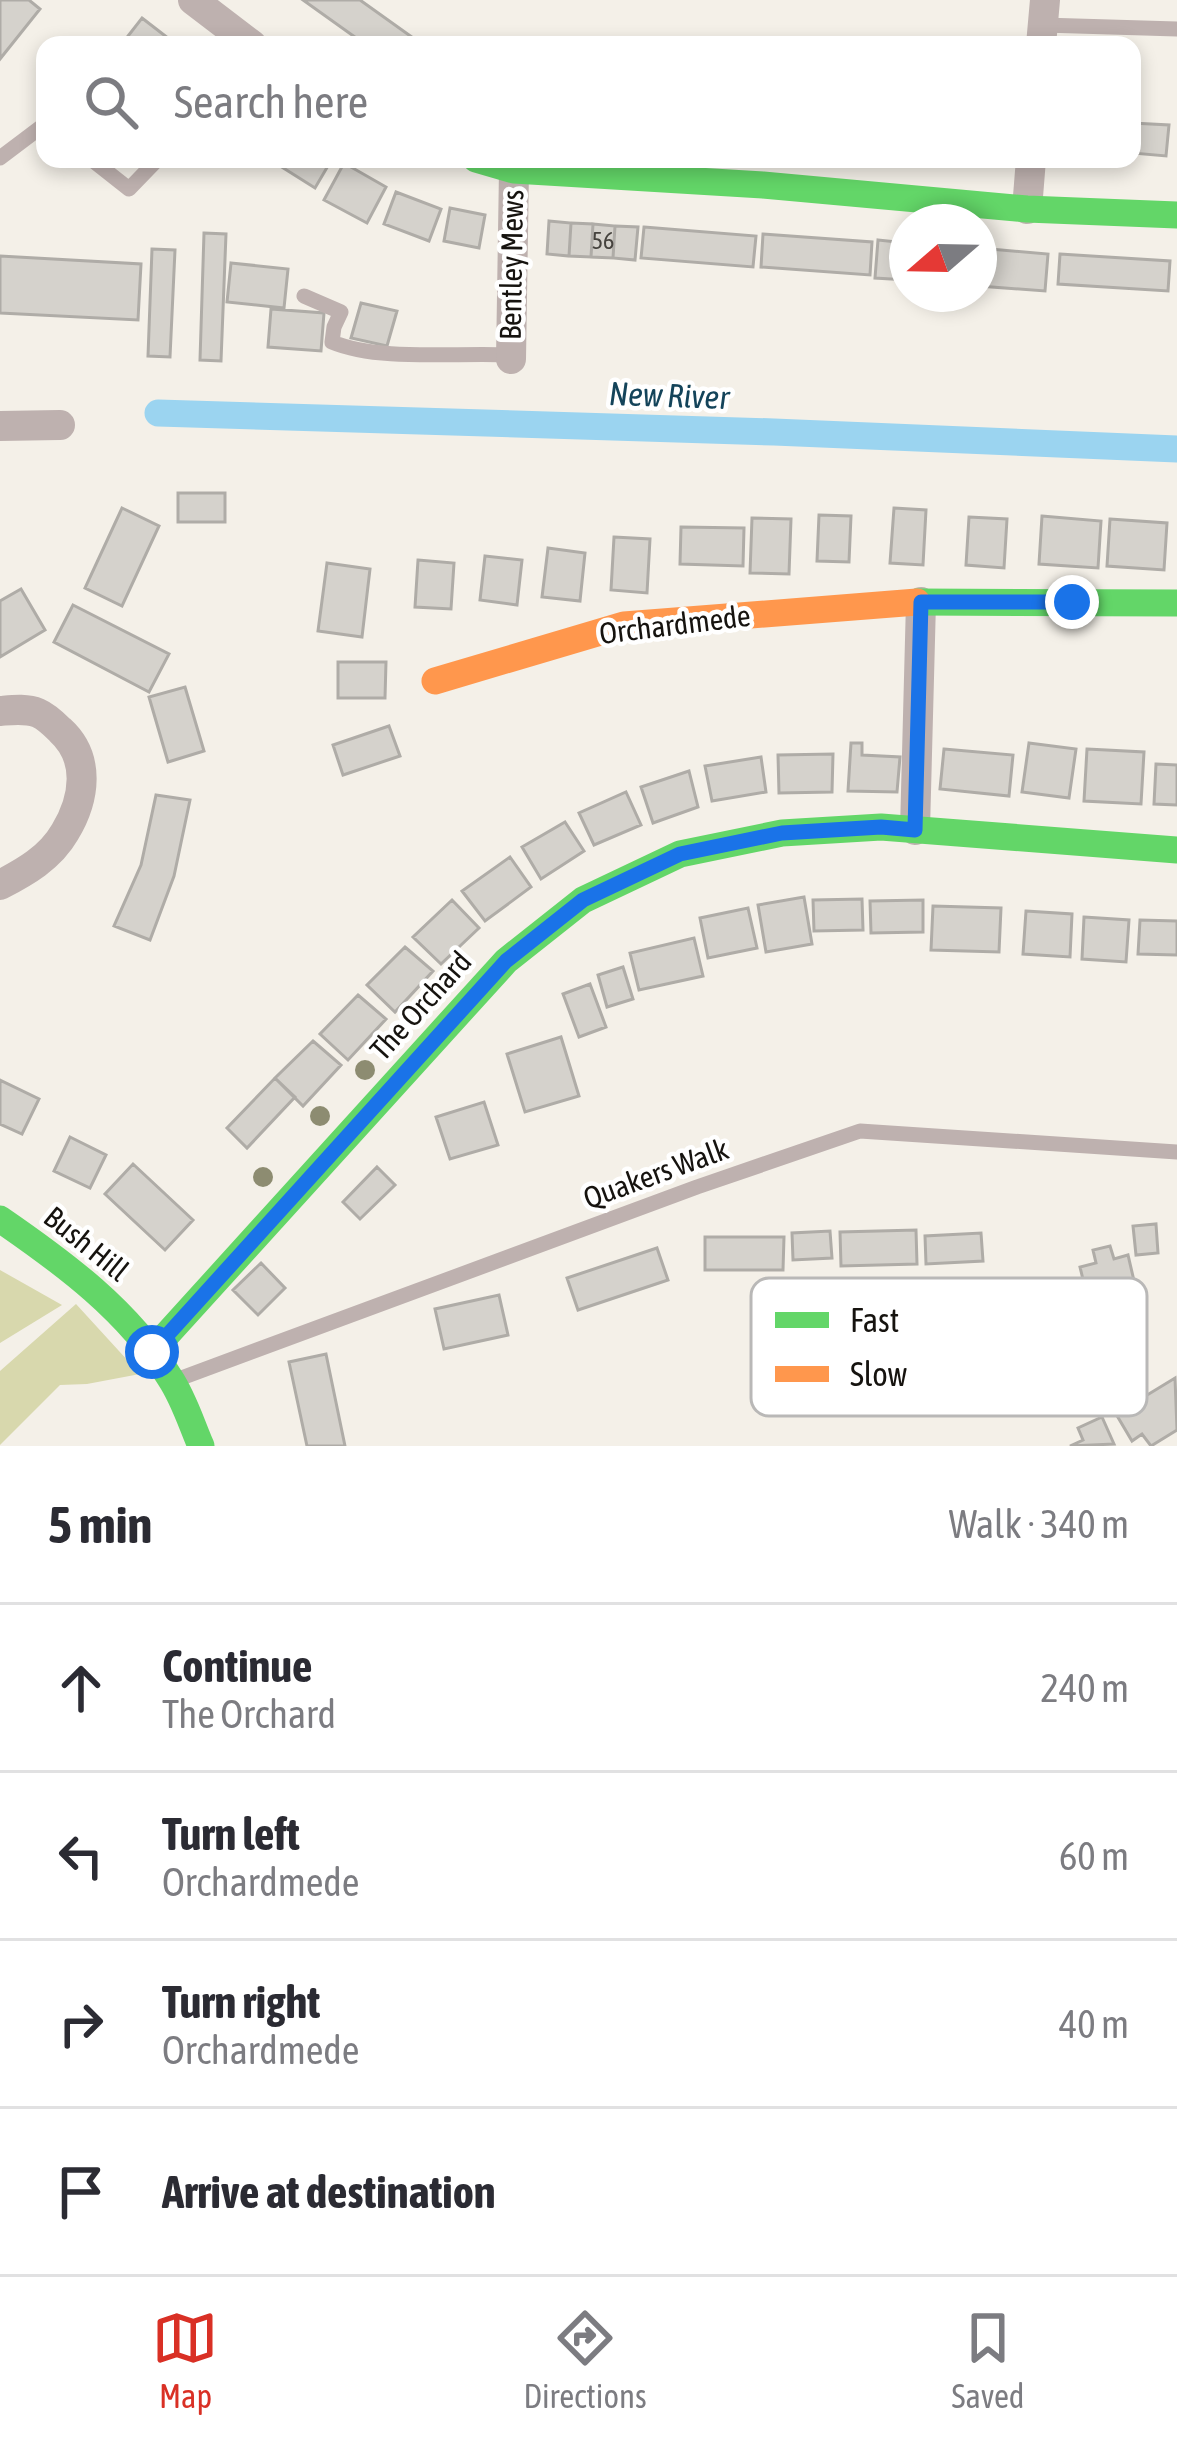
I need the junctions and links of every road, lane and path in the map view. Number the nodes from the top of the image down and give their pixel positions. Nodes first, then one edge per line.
1 (193, 0) edge
2 (1043, 23) edge
3 (1177, 29) edge
4 (239, 36) edge
5 (36, 131) edge
6 (0, 158) edge
7 (102, 168) edge
8 (149, 168) edge
9 (507, 168) edge
10 (1030, 168) edge
11 (514, 170) junction
12 (1027, 209) junction
13 (1177, 215) edge
14 (304, 296) dead end
15 (510, 357) joint
16 (60, 425) dead end
17 (0, 426) edge
18 (921, 602) junction
19 (1177, 603) edge
20 (436, 681) dead end
21 (0, 711) edge
22 (915, 830) junction
23 (1177, 850) edge
24 (0, 885) edge
25 (1177, 1152) edge
26 (0, 1219) edge
27 (152, 1352) junction
28 (173, 1382) junction
29 (201, 1446) edge

1 - 4 street
2 - 3 lane
5 - 6 lane
7 - 8 lane
9 - 11 street
10 - 12 street
11 - 12 street
11 - 15 street, Bentley Mews
12 - 13 street
14 - 15 lane
16 - 17 street
18 - 19 street, Orchardmede
18 - 20 street, Orchardmede
18 - 22 street
21 - 24 street
22 - 23 street, The Orchard
22 - 27 street, The Orchard
25 - 28 lane, Quakers Walk
26 - 27 street, Bush Hill
27 - 28 street, Bush Hill
28 - 29 street, Bush Hill

